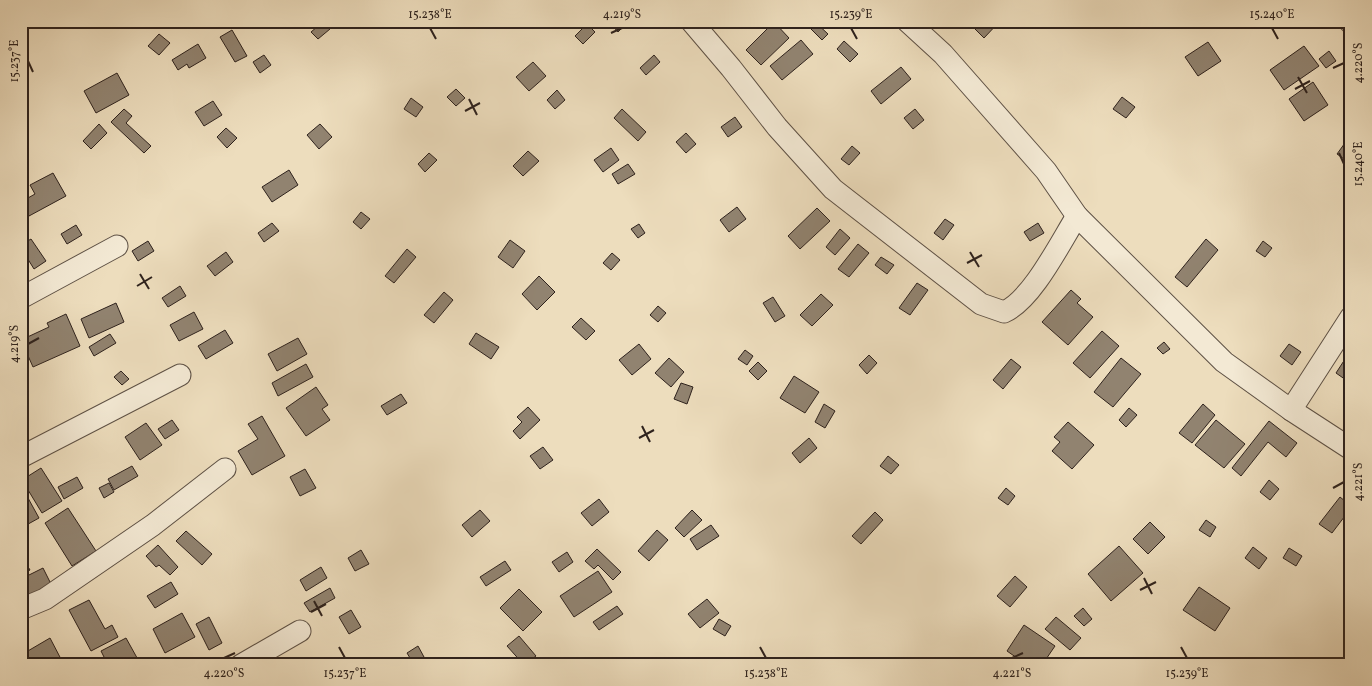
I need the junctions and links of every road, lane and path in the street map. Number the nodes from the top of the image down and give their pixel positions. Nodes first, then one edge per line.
1 (691, 21) edge
2 (907, 21) edge
3 (1077, 216) junction
4 (118, 246) dead end
5 (21, 298) edge
6 (1351, 317) edge
7 (180, 375) dead end
8 (1291, 410) junction
9 (1351, 449) edge
10 (21, 457) edge
11 (225, 469) dead end
12 (21, 609) edge
13 (300, 631) dead end
14 (241, 665) edge

1 - 3 street
2 - 3 street
3 - 8 street
4 - 5 street
6 - 8 street
7 - 10 street
8 - 9 street
11 - 12 street
13 - 14 street

